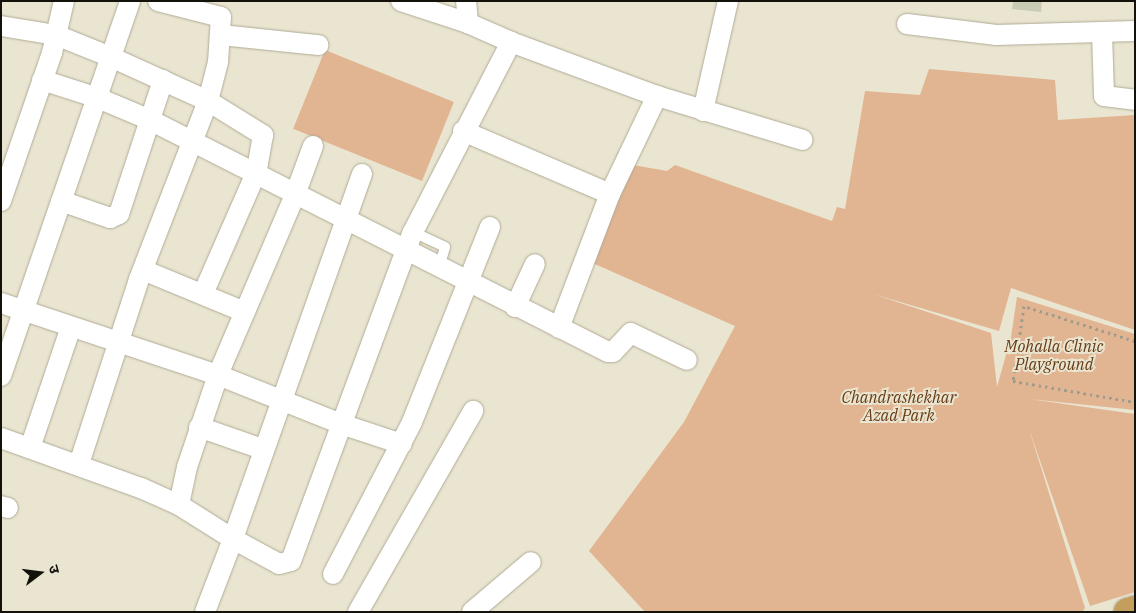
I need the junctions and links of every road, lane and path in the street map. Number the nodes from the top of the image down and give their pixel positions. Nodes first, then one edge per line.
1 (64, 1) edge
2 (130, 1) edge
3 (158, 1) edge
4 (401, 1) edge
5 (466, 1) edge
6 (728, 1) edge
7 (468, 23) junction
8 (907, 24) dead end
9 (1, 26) edge
10 (1135, 31) edge
11 (1102, 32) junction
12 (56, 35) junction
13 (221, 35) junction
14 (511, 42) junction
15 (318, 45) dead end
16 (113, 58) junction
17 (42, 80) junction
18 (163, 80) junction
19 (657, 96) junction
20 (98, 98) junction
21 (1135, 100) edge
22 (208, 101) junction
23 (703, 111) junction
24 (150, 120) junction
25 (463, 131) junction
26 (803, 140) dead end
27 (193, 142) junction
28 (313, 146) dead end
29 (256, 173) junction
30 (362, 174) dead end
31 (610, 194) junction
32 (296, 195) junction
33 (1, 201) edge
34 (61, 201) junction
35 (347, 223) junction
36 (490, 227) dead end
37 (413, 232) junction
38 (406, 251) junction
39 (535, 264) dead end
40 (439, 268) junction
41 (142, 270) junction
42 (468, 283) junction
43 (203, 294) junction
44 (1, 303) edge
45 (515, 307) junction
46 (24, 312) junction
47 (245, 312) junction
48 (71, 327) junction
49 (559, 328) junction
50 (118, 340) junction
51 (1135, 340) edge
52 (687, 360) dead end
53 (218, 375) junction
54 (1, 376) edge
55 (280, 399) junction
56 (1135, 402) edge
57 (473, 411) dead end
58 (341, 424) junction
59 (199, 427) junction
60 (1, 438) edge
61 (402, 444) junction
62 (30, 448) junction
63 (262, 450) junction
64 (79, 464) junction
65 (179, 505) junction
66 (233, 540) junction
67 (531, 562) dead end
68 (333, 574) dead end
69 (1135, 610) edge
70 (205, 612) edge
71 (358, 612) edge
72 (472, 612) edge
73 (1128, 612) edge

1 - 12 street
2 - 16 street
3 - 13 street
4 - 7 street
5 - 7 street
6 - 23 street
7 - 14 street
8 - 11 street
9 - 12 street
10 - 11 street
11 - 21 street
12 - 16 street
12 - 17 street
13 - 15 street
13 - 22 street
14 - 19 street
14 - 25 street
16 - 18 street
16 - 20 street
17 - 20 street
17 - 33 street
18 - 22 street
18 - 24 street
19 - 23 street
19 - 31 street
20 - 24 street
20 - 34 street
22 - 27 street
22 - 29 street
23 - 26 street
24 - 27 street
24 - 34 street
25 - 31 street
25 - 37 street
27 - 29 street
27 - 41 street
28 - 32 street
29 - 32 street
29 - 43 street
30 - 35 street
31 - 49 street
32 - 35 street
32 - 47 street
34 - 46 street
35 - 38 street
35 - 55 street
36 - 42 street
37 - 38 street
37 - 40 lane
38 - 40 street
38 - 58 street
39 - 45 street
40 - 42 street
41 - 43 street
41 - 50 street
42 - 45 street
42 - 61 street
43 - 47 street
44 - 46 street
45 - 49 street
46 - 48 street
46 - 54 street
47 - 53 street
48 - 50 street
48 - 62 street
49 - 52 street
50 - 53 street
50 - 64 street
51 - 56 path
53 - 55 street
53 - 59 street
55 - 58 street
55 - 63 street
57 - 71 street
58 - 61 street
58 - 66 street
59 - 63 street
59 - 65 street
60 - 62 street
61 - 68 street
62 - 64 street
63 - 66 street
64 - 65 street
65 - 66 street
66 - 70 street
67 - 72 street
69 - 73 highway

